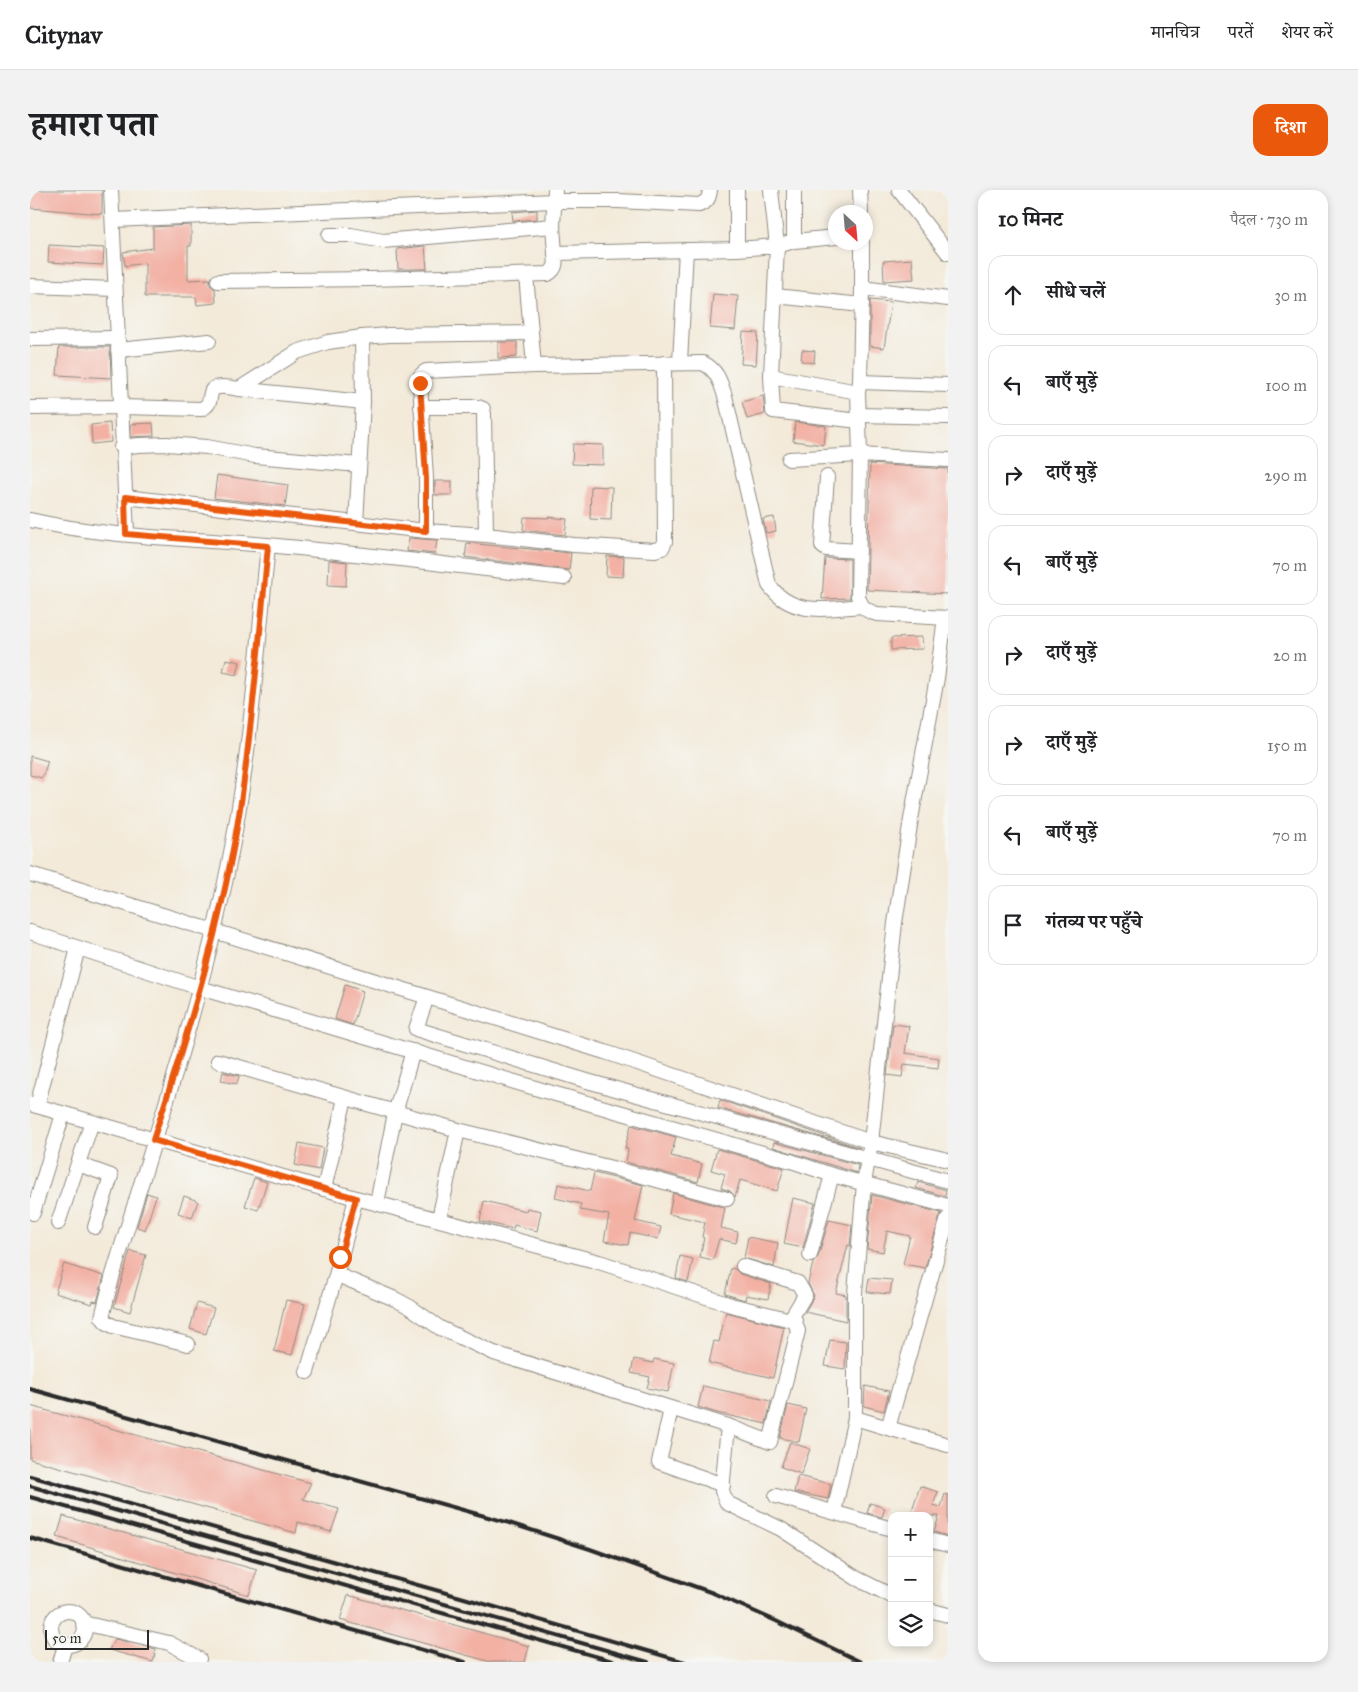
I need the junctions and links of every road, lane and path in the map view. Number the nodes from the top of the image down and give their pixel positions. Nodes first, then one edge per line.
1 (111, 190) edge
2 (710, 190) edge
3 (737, 190) edge
4 (771, 190) edge
5 (794, 190) edge
6 (860, 190) edge
7 (898, 190) edge
8 (554, 196) edge
9 (619, 196) edge
10 (661, 196) edge
11 (861, 205) edge
12 (113, 220) junction
13 (553, 226) junction
14 (328, 235) dead end
15 (828, 238) edge
16 (794, 241) junction
17 (777, 246) junction
18 (737, 249) junction
19 (686, 250) junction
20 (862, 250) edge
21 (555, 253) junction
22 (948, 253) edge
23 (526, 275) junction
24 (218, 281) dead end
25 (30, 286) edge
26 (862, 288) junction
27 (115, 289) junction
28 (775, 296) junction
29 (948, 299) edge
30 (862, 305) junction
31 (531, 333) junction
32 (362, 337) junction
33 (30, 339) edge
34 (209, 341) dead end
35 (117, 344) junction
36 (680, 362) junction
37 (664, 363) junction
38 (534, 366) junction
39 (771, 376) junction
40 (948, 385) edge
41 (859, 387) junction
42 (239, 389) junction
43 (363, 402) junction
44 (120, 407) junction
45 (421, 407) junction
46 (30, 408) edge
47 (859, 418) junction
48 (948, 418) edge
49 (121, 447) junction
50 (860, 454) junction
51 (789, 458) dead end
52 (948, 460) edge
53 (359, 465) junction
54 (827, 477) dead end
55 (125, 497) junction
56 (30, 520) edge
57 (356, 523) junction
58 (426, 531) junction
59 (126, 534) junction
60 (486, 535) junction
61 (268, 546) junction
62 (859, 551) junction
63 (564, 578) dead end
64 (861, 606) junction
65 (947, 618) edge
66 (30, 874) edge
67 (30, 932) edge
68 (214, 932) junction
69 (78, 948) junction
70 (200, 988) junction
71 (427, 997) junction
72 (416, 1030) junction
73 (411, 1051) junction
74 (218, 1061) dead end
75 (345, 1098) junction
76 (33, 1105) edge
77 (395, 1112) junction
78 (64, 1114) junction
79 (92, 1122) junction
80 (458, 1130) junction
81 (153, 1140) junction
82 (871, 1142) junction
83 (869, 1158) junction
84 (948, 1160) edge
85 (78, 1164) junction
86 (832, 1175) junction
87 (948, 1181) edge
88 (864, 1183) junction
89 (324, 1189) junction
90 (356, 1198) junction
91 (726, 1199) dead end
92 (377, 1203) junction
93 (948, 1206) edge
94 (33, 1213) dead end
95 (948, 1218) edge
96 (439, 1219) junction
97 (58, 1224) dead end
98 (95, 1227) dead end
99 (810, 1255) dead end
100 (742, 1266) dead end
101 (337, 1272) junction
102 (795, 1321) junction
103 (188, 1344) dead end
104 (307, 1372) dead end
105 (672, 1409) junction
106 (855, 1418) junction
107 (728, 1426) junction
108 (888, 1428) junction
109 (948, 1445) edge
110 (723, 1485) junction
111 (776, 1496) dead end
112 (834, 1512) junction
113 (888, 1528) edge
114 (933, 1541) edge
115 (948, 1545) edge
116 (888, 1594) edge
117 (933, 1611) edge
118 (948, 1615) edge
119 (84, 1623) junction
120 (65, 1646) junction
121 (199, 1661) edge
122 (60, 1662) edge

1 - 12 street
2 - 10 street
3 - 18 street
4 - 17 street
5 - 16 street
6 - 11 street
7 - 22 street
8 - 9 street
8 - 12 street
8 - 13 street
9 - 10 street
12 - 27 street
13 - 14 street
13 - 21 street
15 - 16 street
16 - 17 street
17 - 18 street
17 - 28 street
18 - 19 street
19 - 21 street
19 - 36 street
20 - 26 street
21 - 23 street
23 - 24 street
23 - 31 street
25 - 27 street
26 - 29 street
26 - 30 street
27 - 35 street
28 - 30 street
28 - 39 street
30 - 41 street
31 - 32 street
31 - 38 street
32 - 42 street
32 - 43 street
33 - 35 street
34 - 35 street
35 - 44 street
36 - 37 street
36 - 64 street
37 - 38 street
37 - 60 street
38 - 45 street
39 - 41 street
39 - 47 street
40 - 41 street
41 - 47 street
42 - 43 street
42 - 44 street
43 - 53 street
44 - 46 street
44 - 49 street
45 - 58 street
45 - 60 street
47 - 48 street
47 - 50 street
49 - 53 street
49 - 55 street
50 - 51 street
50 - 52 street
50 - 62 street
53 - 57 street
54 - 62 street
55 - 57 street
55 - 59 street
56 - 59 street
57 - 58 street
58 - 60 street
59 - 61 street
61 - 63 street
61 - 68 street
62 - 64 street
64 - 65 street
65 - 82 street
66 - 68 street
67 - 69 street
68 - 70 street
68 - 71 street
69 - 70 street
69 - 76 street
70 - 73 street
70 - 81 street
71 - 72 street
71 - 82 street
72 - 73 street
72 - 83 street
73 - 77 street
73 - 86 street
74 - 75 street
75 - 77 street
75 - 89 street
76 - 78 street
77 - 80 street
77 - 92 street
78 - 79 street
78 - 94 street
79 - 81 street
79 - 85 street
80 - 91 street
80 - 96 street
81 - 89 street
81 - 103 street
82 - 83 street
82 - 84 street
83 - 87 street
83 - 88 street
85 - 97 street
85 - 98 street
86 - 88 street
86 - 99 street
88 - 93 street
88 - 106 street
89 - 90 street
90 - 92 street
90 - 101 street
92 - 96 street
95 - 108 street
96 - 102 street
100 - 102 street
101 - 104 street
101 - 105 street
102 - 107 street
105 - 107 street
105 - 110 street
106 - 108 street
106 - 112 street
107 - 110 street
108 - 109 street
110 - 116 street
111 - 112 street
112 - 113 street
114 - 115 street
117 - 118 street
119 - 120 street
119 - 120 street
119 - 121 street
120 - 122 street

